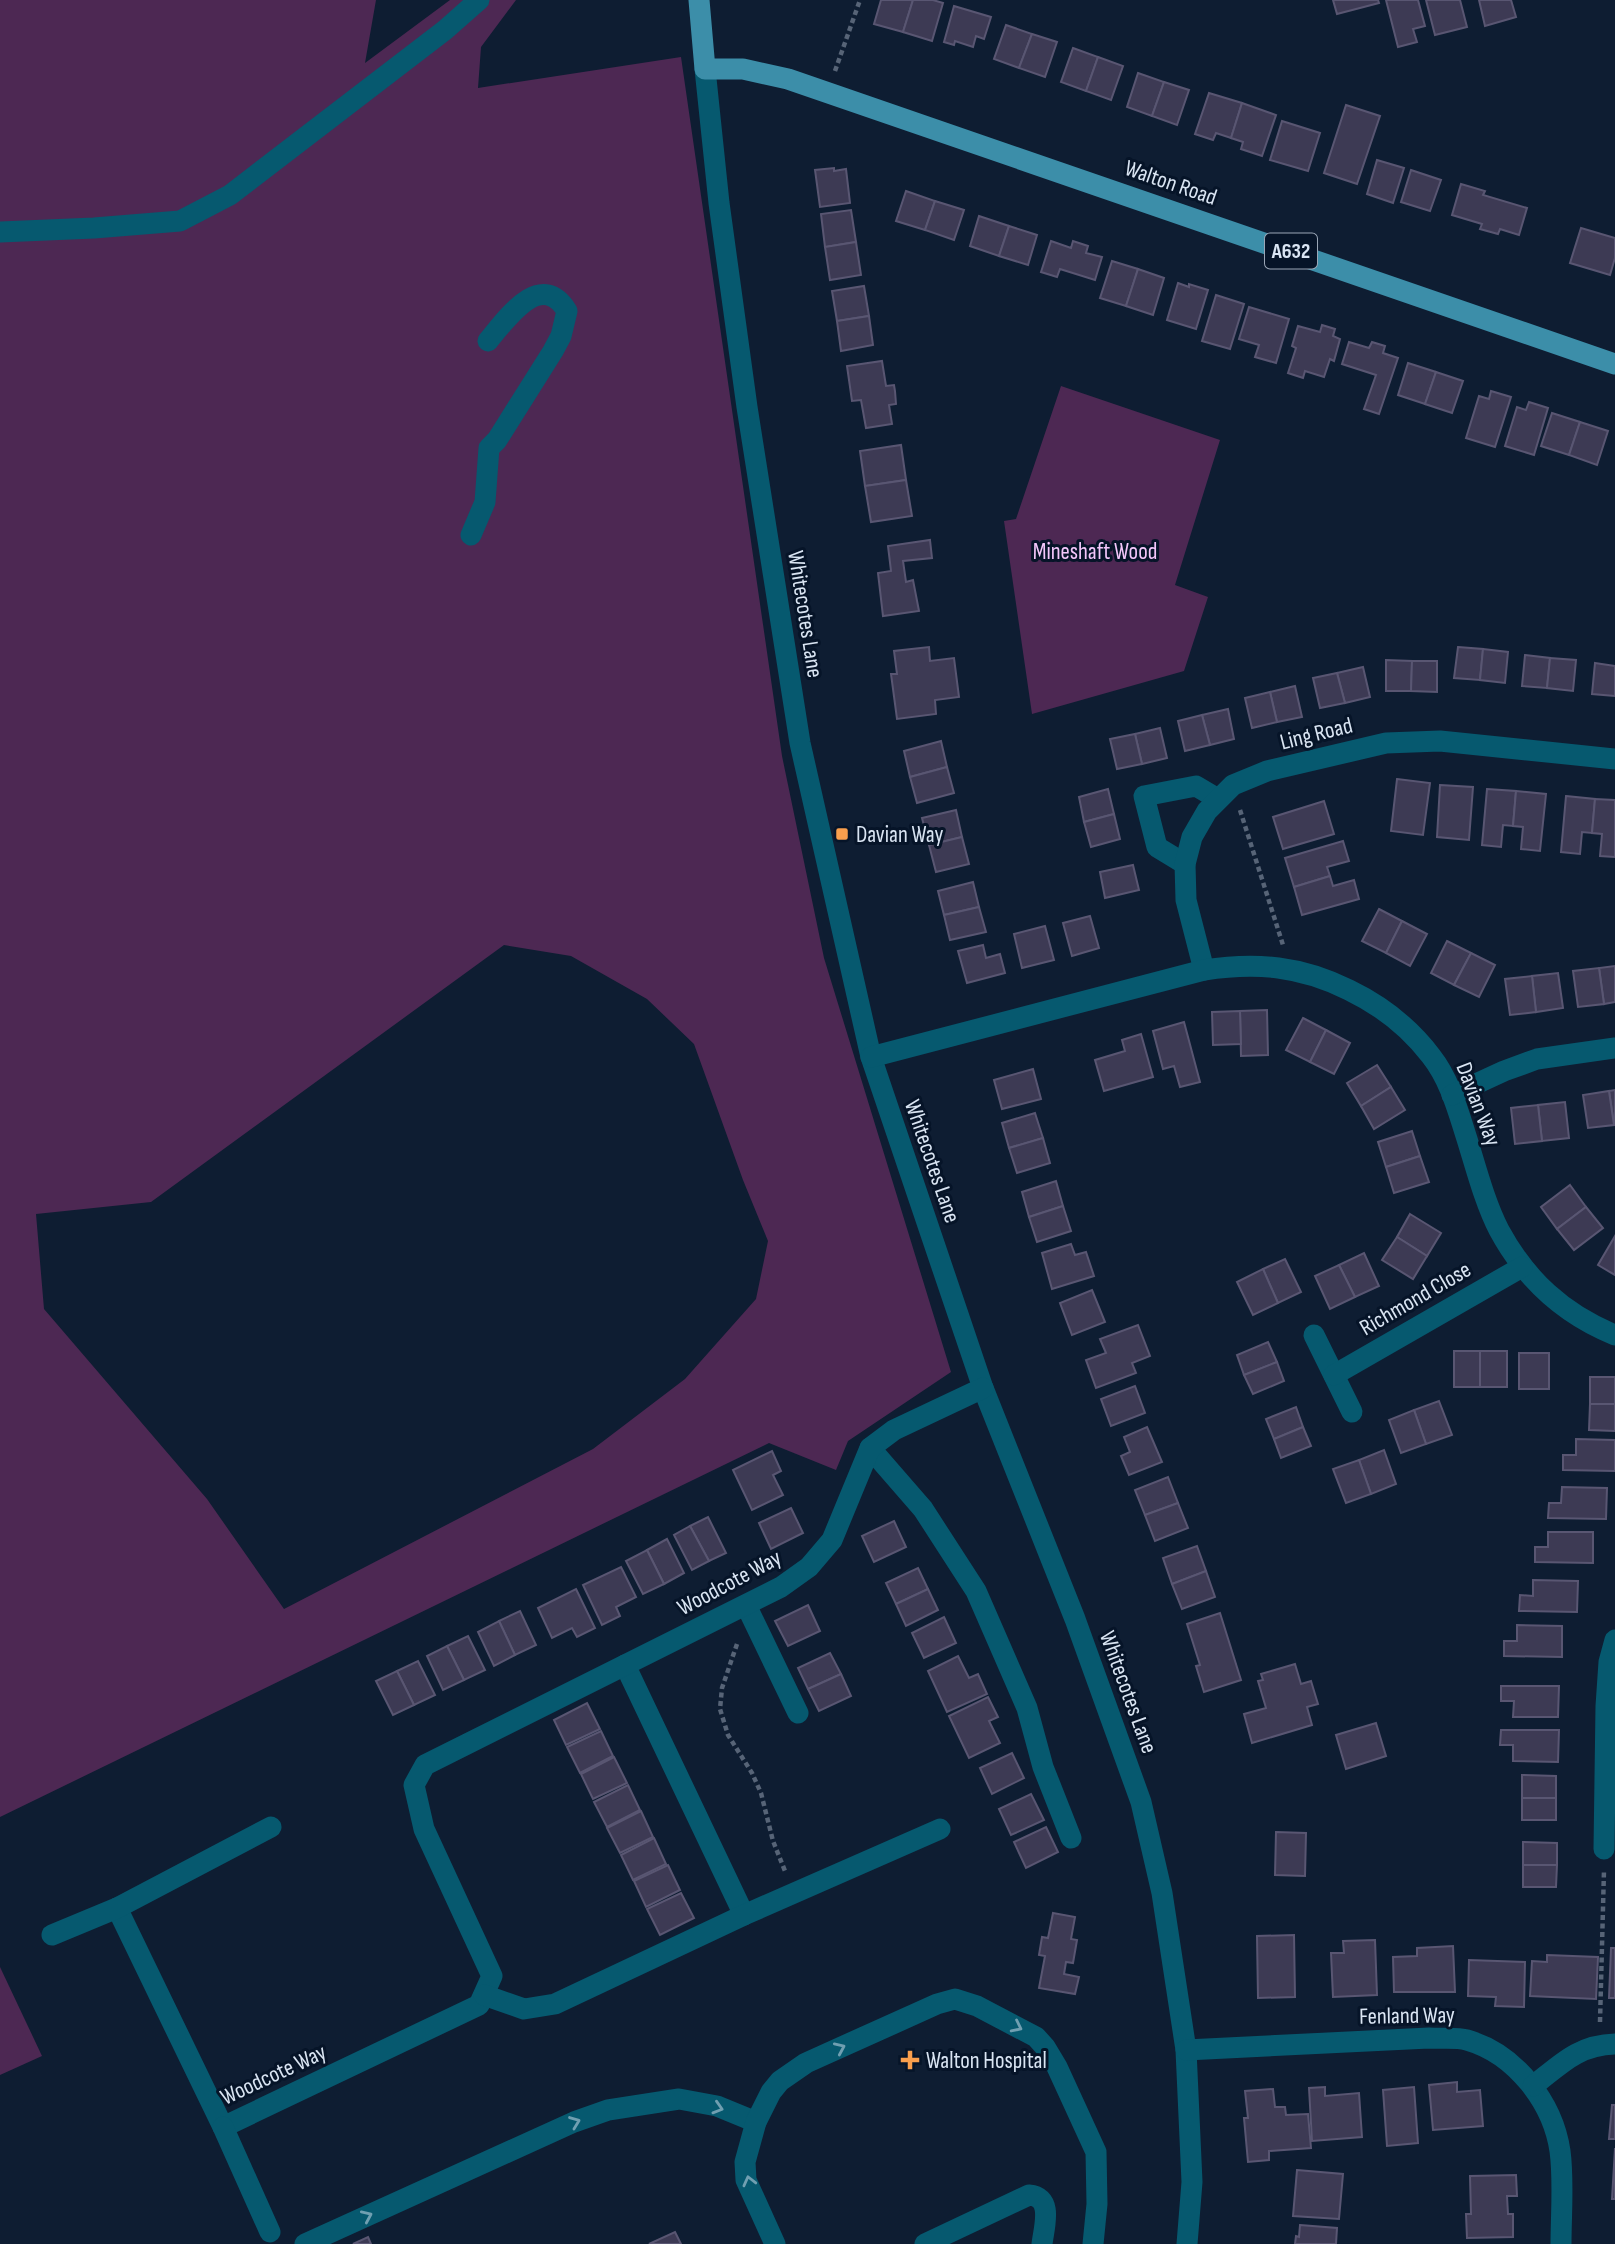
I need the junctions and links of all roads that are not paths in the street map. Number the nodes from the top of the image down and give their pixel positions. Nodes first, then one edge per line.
1 (479, 0) edge
2 (699, 0) edge
3 (705, 69) junction
4 (0, 232) edge
5 (488, 341) dead end
6 (1615, 364) edge
7 (471, 534) dead end
8 (1615, 759) edge
9 (1225, 792) junction
10 (1185, 864) junction
11 (1204, 970) junction
12 (1615, 1048) edge
13 (871, 1057) junction
14 (1452, 1095) junction
15 (1522, 1267) junction
16 (1314, 1335) dead end
17 (1615, 1335) edge
18 (1334, 1375) junction
19 (983, 1388) junction
20 (1353, 1412) dead end
21 (870, 1448) junction
22 (738, 1609) junction
23 (1615, 1640) edge
24 (625, 1665) junction
25 (798, 1713) dead end
26 (1611, 1778) edge
27 (271, 1827) dead end
28 (940, 1829) dead end
29 (1071, 1838) dead end
30 (1604, 1849) road end
31 (117, 1908) junction
32 (744, 1915) junction
33 (52, 1935) dead end
34 (484, 1995) junction
35 (1607, 2044) edge
36 (1186, 2050) junction
37 (1533, 2087) junction
38 (756, 2122) junction
39 (223, 2127) junction
40 (270, 2232) dead end
41 (305, 2244) edge
42 (775, 2244) edge
43 (925, 2244) edge
44 (1042, 2244) edge
45 (1093, 2244) edge
46 (1187, 2244) edge
47 (1561, 2244) edge

1 - 4 street
2 - 3 main road
3 - 6 main road, Walton Road / A632
3 - 13 street, Whitecotes Lane
5 - 7 street
8 - 9 street, Ling Road
9 - 10 street
9 - 10 street
10 - 11 street
11 - 13 street, Davian Way
11 - 14 street, Davian Way
12 - 14 street
13 - 19 street, Whitecotes Lane
14 - 15 street, Davian Way
15 - 17 street, Davian Way
15 - 18 street, Richmond Close
16 - 18 street
18 - 20 street
19 - 21 street
19 - 36 street, Whitecotes Lane
21 - 22 street, Woodcote Way
21 - 29 street
22 - 24 street, Woodcote Way
22 - 25 street
23 - 26 street
24 - 32 street
24 - 34 street, Woodcote Way
26 - 30 street
27 - 31 street
28 - 32 street
31 - 33 street
31 - 39 street, Woodcote Way
32 - 34 street
34 - 39 street, Woodcote Way
35 - 37 street
36 - 37 street, Fenland Way
36 - 46 street, Whitecotes Lane
37 - 47 street, Fenland Way
41 -> 38 street
42 -> 38 street
38 -> 45 street
39 - 40 street
43 - 44 street

